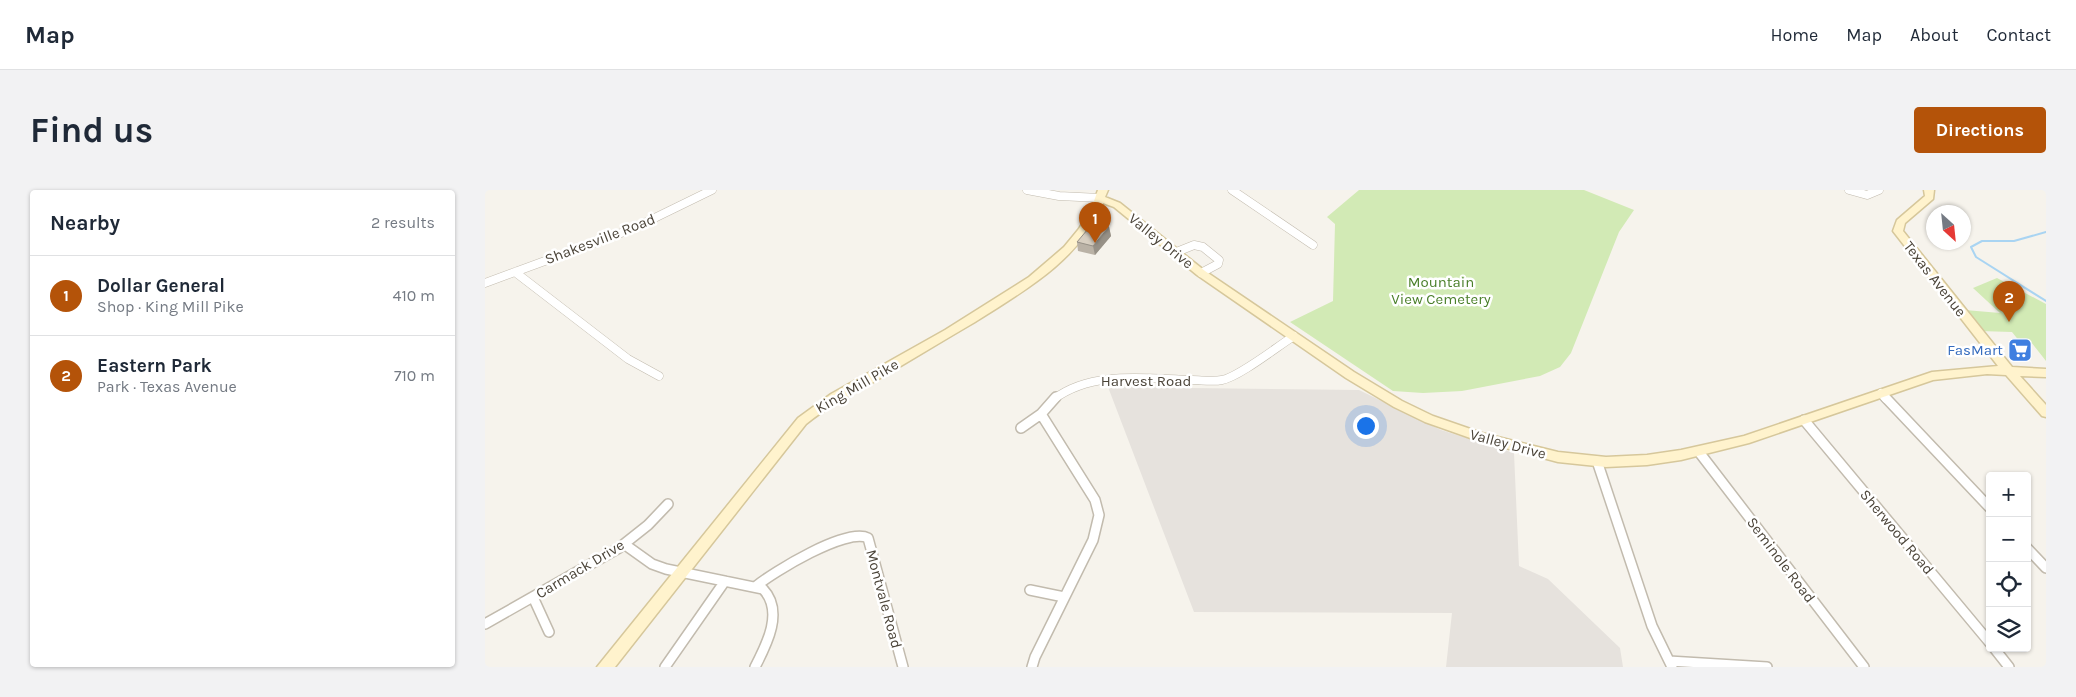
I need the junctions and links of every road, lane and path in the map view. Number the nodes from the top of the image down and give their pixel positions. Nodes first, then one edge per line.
1 (712, 190) edge
2 (1027, 190) edge
3 (1232, 190) edge
4 (1849, 190) edge
5 (1879, 190) edge
6 (1929, 190) edge
7 (1101, 194) edge
8 (1313, 246) dead end
9 (1174, 253) junction
10 (515, 272) junction
11 (1201, 273) junction
12 (485, 283) edge
13 (1294, 336) junction
14 (2007, 370) junction
15 (2046, 373) edge
16 (659, 376) dead end
17 (1881, 393) junction
18 (1041, 414) junction
19 (2046, 414) edge
20 (1804, 420) junction
21 (1021, 428) dead end
22 (1699, 452) junction
23 (1597, 461) junction
24 (668, 504) dead end
25 (1986, 504) edge
26 (624, 544) junction
27 (2031, 552) edge
28 (2046, 568) edge
29 (680, 573) junction
30 (725, 581) junction
31 (755, 587) junction
32 (1030, 590) dead end
33 (533, 597) junction
34 (1065, 598) junction
35 (485, 624) edge
36 (549, 632) dead end
37 (1986, 638) edge
38 (1997, 652) edge
39 (1670, 664) edge
40 (605, 667) edge
41 (665, 667) edge
42 (755, 667) edge
43 (903, 667) edge
44 (1032, 667) edge
45 (1767, 667) edge
46 (1864, 667) edge
47 (2009, 667) edge

1 - 10 street, Shakesville Road
2 - 7 street, Valley Drive
3 - 8 street
4 - 5 street
6 - 14 main road, Texas Avenue
7 - 9 main road, Valley Drive
7 - 29 main road, King Mill Pike
9 - 11 main road, Valley Drive
9 - 11 street
10 - 12 street, Shakesville Road
10 - 16 street
11 - 13 main road, Valley Drive
13 - 18 street, Harvest Road
13 - 23 main road, Valley Drive
14 - 15 main road, Valley Drive
14 - 17 main road, Valley Drive
14 - 19 main road
17 - 20 main road, Valley Drive
17 - 25 street
18 - 21 street, Harvest Road
18 - 34 street
20 - 22 main road, Valley Drive
20 - 37 street, Sherwood Road
22 - 23 main road, Valley Drive
22 - 46 street, Seminole Road
23 - 39 street
24 - 26 street, Carmack Drive
26 - 29 street
26 - 33 street, Carmack Drive
27 - 28 street
29 - 30 street
29 - 40 main road, King Mill Pike
30 - 31 street
30 - 41 street
31 - 42 street
31 - 43 street, Montvale Road
32 - 34 street
33 - 35 street, Carmack Drive
33 - 36 street
34 - 44 street
38 - 47 street
39 - 45 street

